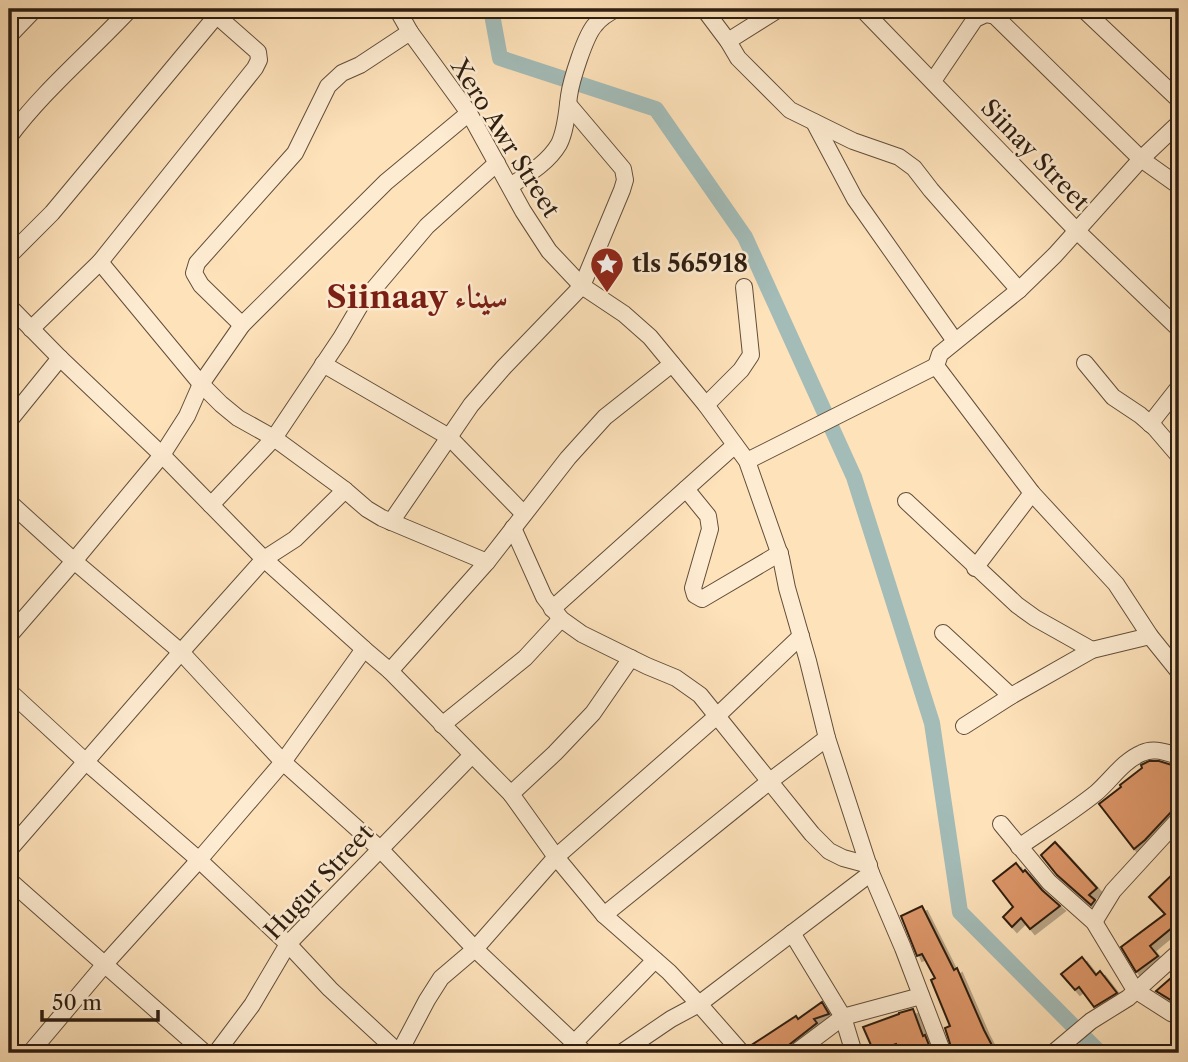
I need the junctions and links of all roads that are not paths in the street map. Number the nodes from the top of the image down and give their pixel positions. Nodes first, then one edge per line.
1 (35, 9) edge
2 (130, 9) edge
3 (397, 9) edge
4 (617, 9) edge
5 (704, 9) edge
6 (779, 9) edge
7 (1083, 9) edge
8 (869, 11) edge
9 (219, 12) edge
10 (410, 32) junction
11 (9, 36) edge
12 (728, 41) junction
13 (933, 81) junction
14 (569, 98) junction
15 (1179, 100) edge
16 (469, 113) junction
17 (814, 122) junction
18 (1179, 123) edge
19 (9, 137) edge
20 (1142, 159) junction
21 (497, 163) junction
22 (510, 186) junction
23 (1179, 186) edge
24 (1077, 231) junction
25 (9, 256) edge
26 (100, 262) junction
27 (582, 286) junction
28 (744, 287) dead end
29 (1019, 290) junction
30 (9, 306) edge
31 (242, 325) junction
32 (31, 329) junction
33 (1179, 329) edge
34 (955, 341) junction
35 (60, 358) junction
36 (1084, 363) dead end
37 (323, 364) junction
38 (672, 364) junction
39 (936, 366) junction
40 (201, 384) junction
41 (1179, 387) edge
42 (706, 405) junction
43 (9, 421) edge
44 (1150, 424) junction
45 (449, 437) junction
46 (274, 438) junction
47 (736, 445) junction
48 (162, 456) junction
49 (1179, 456) edge
50 (747, 461) junction
51 (686, 489) junction
52 (345, 490) junction
53 (1032, 493) junction
54 (906, 501) dead end
55 (9, 502) edge
56 (211, 505) junction
57 (524, 514) junction
58 (391, 522) junction
59 (513, 528) junction
60 (780, 553) junction
61 (264, 559) junction
62 (74, 561) junction
63 (487, 562) junction
64 (975, 568) junction
65 (556, 614) junction
66 (943, 633) dead end
67 (9, 636) edge
68 (801, 636) junction
69 (1150, 636) junction
70 (364, 649) junction
71 (1092, 650) junction
72 (181, 652) junction
73 (631, 658) junction
74 (390, 671) junction
75 (1179, 672) edge
76 (9, 691) edge
77 (1011, 696) junction
78 (718, 716) junction
79 (442, 725) junction
80 (964, 726) dead end
81 (827, 738) junction
82 (472, 755) junction
83 (1179, 756) edge
84 (86, 762) junction
85 (283, 762) junction
86 (770, 781) junction
87 (511, 794) junction
88 (1179, 819) edge
89 (1001, 824) dead end
90 (1019, 847) junction
91 (380, 849) junction
92 (9, 850) edge
93 (556, 857) junction
94 (198, 860) junction
95 (870, 869) junction
96 (9, 880) edge
97 (604, 915) junction
98 (1094, 922) junction
99 (792, 933) junction
100 (288, 944) junction
101 (475, 949) junction
102 (1179, 952) edge
103 (655, 960) junction
104 (105, 964) junction
105 (1135, 990) junction
106 (921, 996) junction
107 (699, 1004) junction
108 (1179, 1016) edge
109 (843, 1017) junction
110 (579, 1048) edge
111 (30, 1053) edge
112 (205, 1053) edge
113 (216, 1053) edge
114 (621, 1053) edge
115 (742, 1053) edge
116 (795, 1053) edge
117 (854, 1053) edge
118 (943, 1053) edge
119 (1053, 1053) edge

1 - 11 street
2 - 19 street
3 - 10 street, Xero Awr Street
4 - 14 street
5 - 12 street
6 - 12 street
7 - 15 street
8 - 13 street, Siinay Street
9 - 25 street
9 - 26 street
10 - 16 street, Xero Awr Street
10 - 31 street
12 - 17 street
13 - 20 street
13 - 24 street, Siinay Street
14 - 22 street
14 - 27 street
16 - 21 street, Xero Awr Street
16 - 31 street
17 - 29 street
17 - 34 street
18 - 20 street
20 - 23 street
20 - 24 street
21 - 22 street, Xero Awr Street
21 - 37 street
22 - 27 street, Xero Awr Street
24 - 29 street
24 - 33 street, Siinay Street
26 - 32 street
26 - 40 street
27 - 38 street, Xero Awr Street
27 - 45 street
28 - 42 street
29 - 34 street
30 - 32 street
31 - 40 street
32 - 35 street
34 - 39 street
35 - 43 street
35 - 48 street
36 - 44 street
37 - 45 street
37 - 46 street
38 - 42 street, Xero Awr Street
38 - 57 street
39 - 50 street
39 - 53 street
40 - 46 street
40 - 48 street
41 - 44 street
42 - 47 street, Xero Awr Street
44 - 49 street
45 - 57 street
45 - 58 street
46 - 52 street
46 - 56 street
47 - 50 street, Xero Awr Street
47 - 51 street
48 - 56 street
48 - 62 street
50 - 60 street, Xero Awr Street
51 - 60 street
51 - 65 street
52 - 58 street
52 - 61 street
53 - 64 street
53 - 69 street
54 - 64 street
55 - 62 street
56 - 61 street
57 - 59 street
58 - 63 street
59 - 63 street
59 - 65 street
60 - 68 street, Xero Awr Street
61 - 70 street
61 - 72 street
62 - 67 street
62 - 72 street
63 - 74 street
64 - 71 street
65 - 73 street
65 - 79 street
66 - 77 street
68 - 78 street
68 - 81 street, Xero Awr Street
69 - 71 street
69 - 75 street
70 - 74 street
70 - 85 street
71 - 77 street
72 - 84 street
72 - 85 street
73 - 78 street
73 - 87 street
74 - 79 street
76 - 84 street
77 - 80 street
78 - 86 street
78 - 93 street
79 - 82 street
81 - 86 street
81 - 95 street, Xero Awr Street
82 - 87 street
82 - 91 street, Hugur Street
83 - 90 street
84 - 92 street
84 - 94 street
85 - 91 street
85 - 94 street
86 - 95 street
86 - 97 street
87 - 93 street
88 - 98 street
89 - 90 street
90 - 98 street
91 - 100 street, Hugur Street
91 - 101 street
93 - 97 street
93 - 101 street
94 - 100 street
94 - 104 street
95 - 99 street
95 - 106 street, Xero Awr Street
96 - 104 street
97 - 103 street
98 - 105 street
99 - 107 street
99 - 109 street
100 - 101 street
100 - 113 street, Hugur Street
101 - 110 street
102 - 105 street
103 - 107 street
103 - 110 street
104 - 111 street
104 - 112 street
105 - 108 street
105 - 119 street
106 - 109 street
106 - 118 street, Xero Awr Street
107 - 114 street
107 - 115 street
109 - 116 street
109 - 117 street

